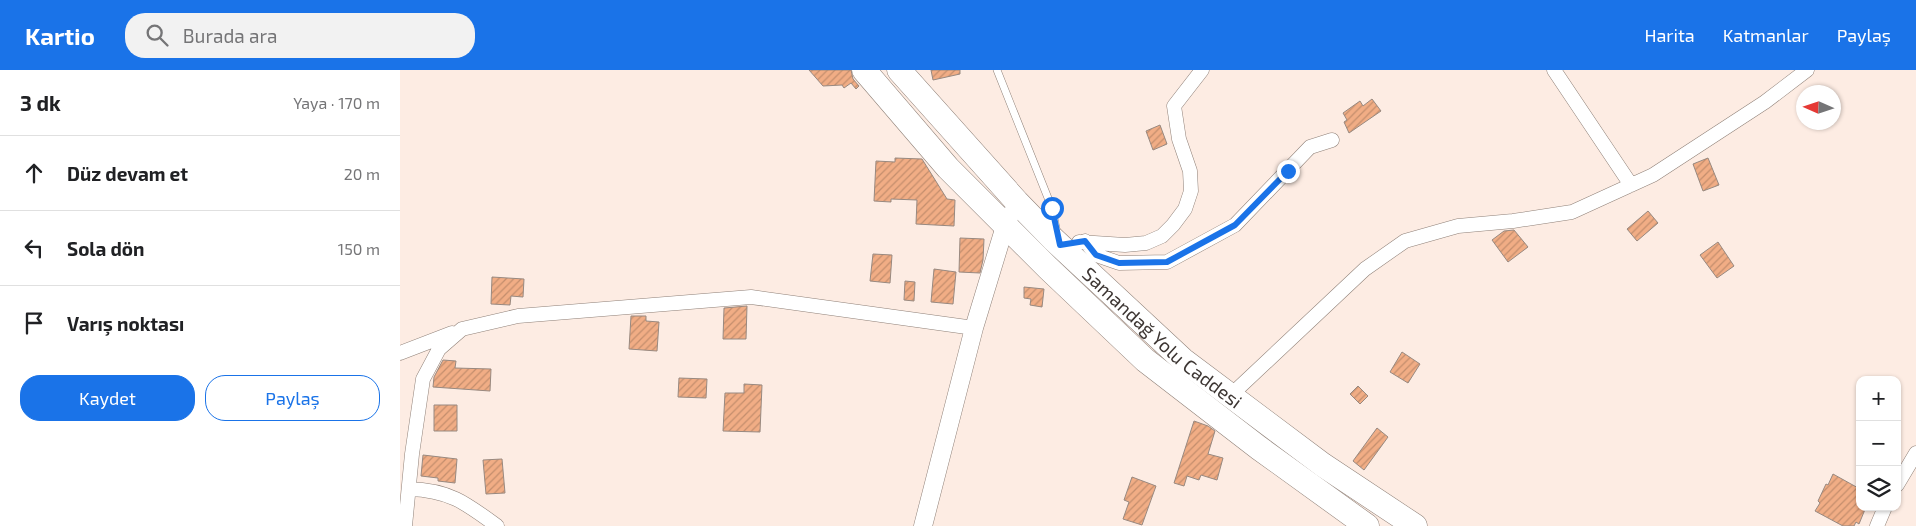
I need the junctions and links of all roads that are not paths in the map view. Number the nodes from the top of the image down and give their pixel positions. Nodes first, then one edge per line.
1 (864, 70) edge
2 (899, 70) edge
3 (997, 70) edge
4 (1202, 70) edge
5 (1554, 70) edge
6 (1807, 70) edge
7 (1332, 140) dead end
8 (1631, 185) junction
9 (1017, 202) junction
10 (1005, 226) junction
11 (1085, 241) junction
12 (1060, 245) junction
13 (974, 328) junction
14 (462, 329) junction
15 (400, 353) edge
16 (1230, 396) junction
17 (1916, 453) edge
18 (1901, 478) edge
19 (409, 489) junction
20 (1883, 511) edge
21 (405, 526) edge
22 (497, 526) edge
23 (923, 526) edge
24 (1366, 526) edge
25 (1415, 526) edge
26 (1877, 526) edge

1 - 10 highway, Samandağ Yolu Caddesi
2 - 9 highway, Samandağ Yolu Caddesi
3 - 12 lane
4 - 11 street
5 - 8 street
6 - 8 street
7 - 11 street
8 - 16 street
9 - 10 street
9 - 12 highway, Samandağ Yolu Caddesi
10 - 13 street
10 - 24 highway, Samandağ Yolu Caddesi
11 - 12 street
12 - 16 highway, Samandağ Yolu Caddesi
13 - 14 street
13 - 23 street
14 - 15 street
14 - 19 street
16 - 25 highway, Samandağ Yolu Caddesi
17 - 18 street
19 - 21 street
19 - 22 street
20 - 26 street

